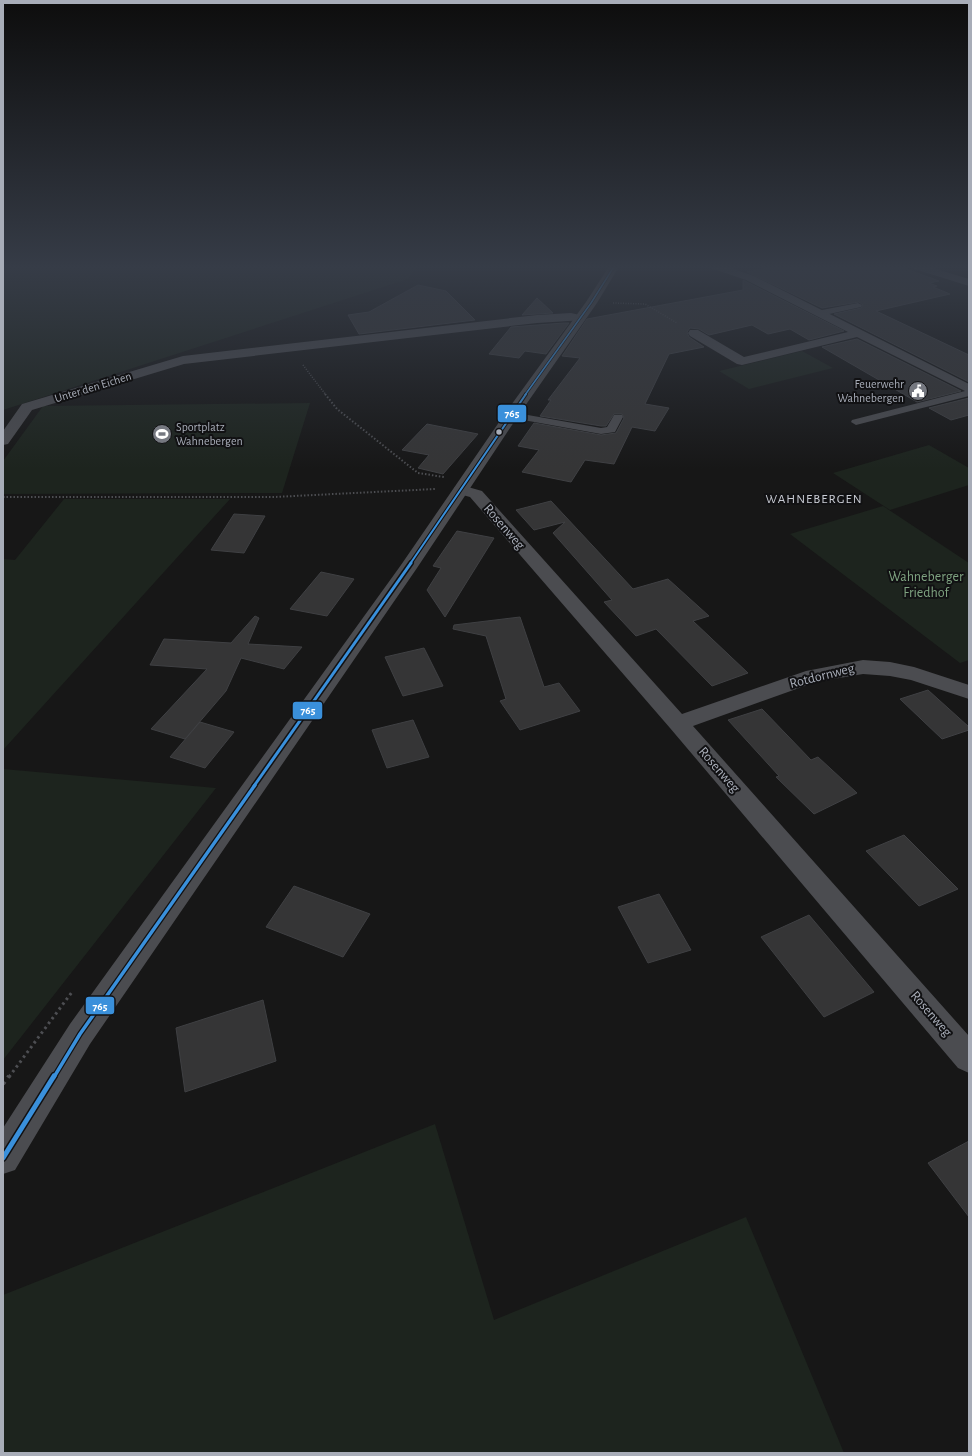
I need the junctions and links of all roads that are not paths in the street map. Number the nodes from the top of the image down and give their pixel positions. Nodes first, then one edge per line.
1 (418, 333) edge
2 (569, 333) edge
3 (694, 333) dead end
4 (860, 333) joint
5 (969, 389) edge
6 (969, 393) edge
7 (511, 415) junction
8 (618, 417) dead end
9 (856, 422) dead end
10 (3, 441) edge
11 (466, 484) junction
12 (969, 692) edge
13 (678, 723) junction
14 (969, 1058) edge
15 (3, 1158) edge

1 - 10 street, Unter den Eichen
2 - 7 street
3 - 4 street
4 - 5 street
6 - 9 lane
7 - 8 lane
7 - 11 street
11 - 13 street, Rosenweg
11 - 15 street
12 - 13 street, Rotdornweg
13 - 14 street, Rosenweg

